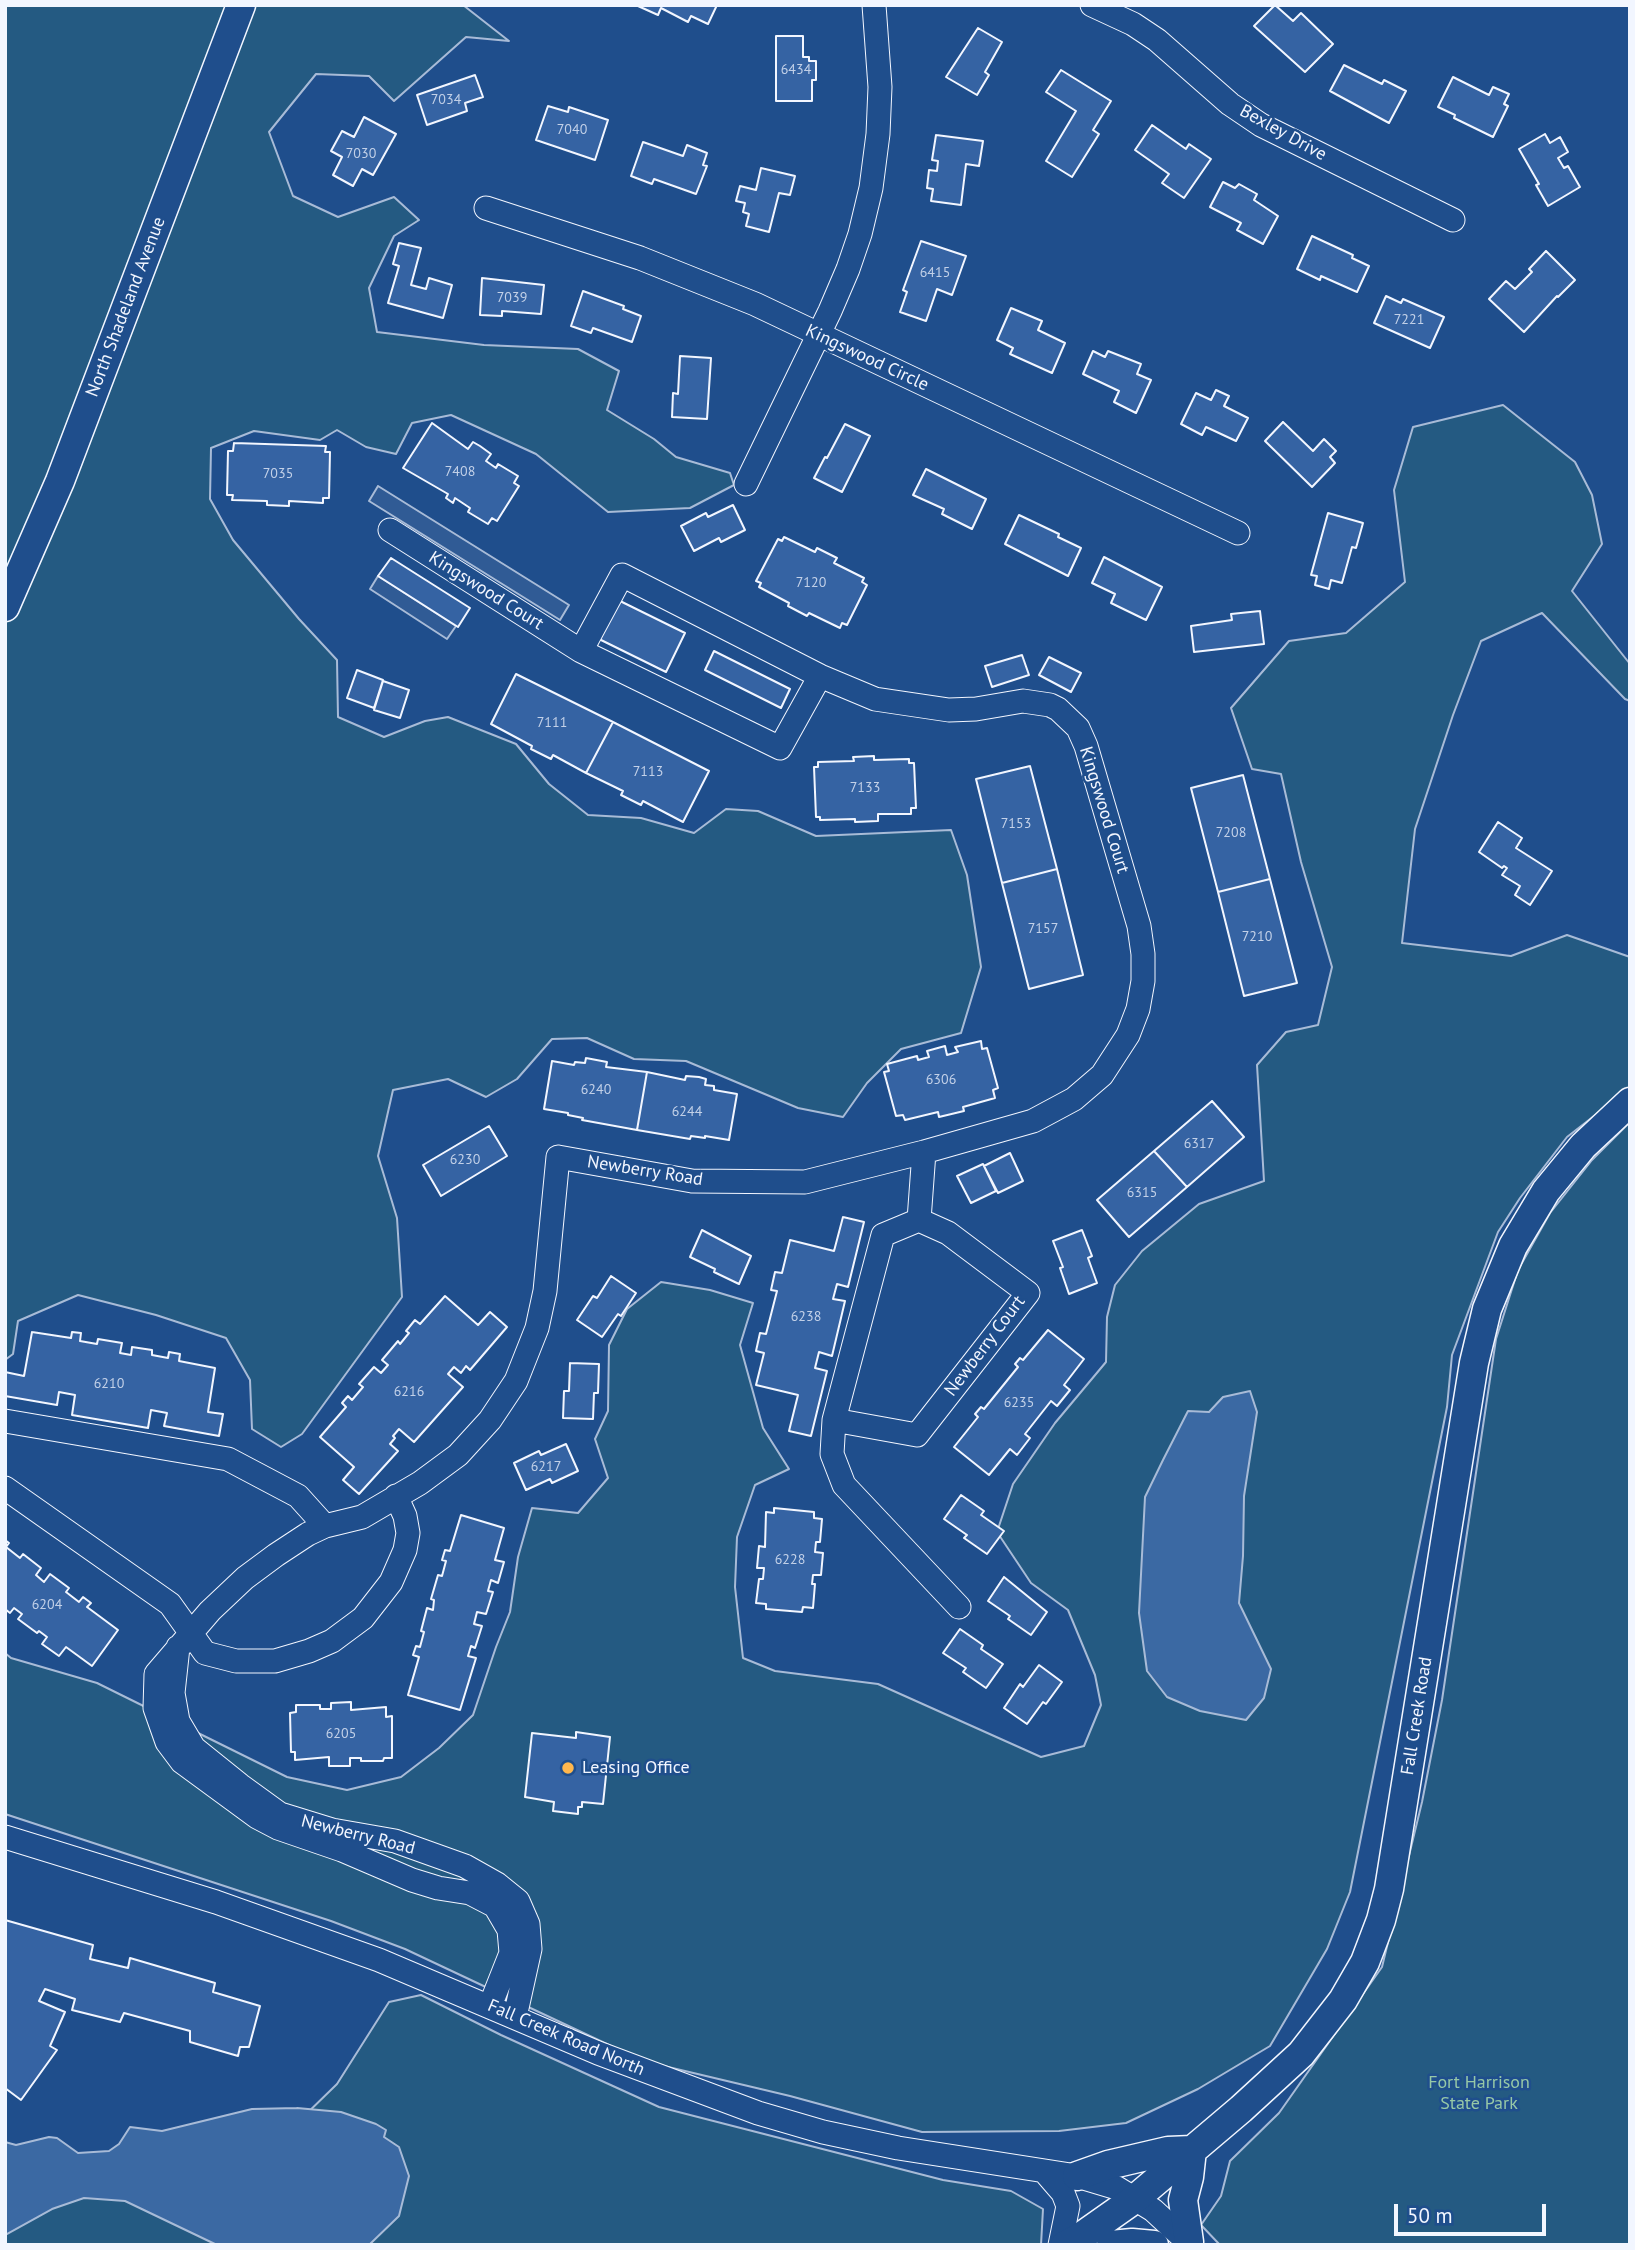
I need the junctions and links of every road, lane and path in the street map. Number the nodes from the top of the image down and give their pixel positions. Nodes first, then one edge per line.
1 (241, 5) edge
2 (874, 5) edge
3 (1092, 5) edge
4 (486, 208) dead end
5 (1453, 220) dead end
6 (819, 334) junction
7 (746, 484) dead end
8 (390, 530) dead end
9 (1238, 533) dead end
10 (5, 607) edge
11 (582, 651) junction
12 (820, 676) junction
13 (1128, 1035) joint
14 (1630, 1102) edge
15 (924, 1152) junction
16 (919, 1220) junction
17 (834, 1420) junction
18 (5, 1421) edge
19 (5, 1488) edge
20 (396, 1496) junction
21 (325, 1526) junction
22 (959, 1607) dead end
23 (185, 1640) junction
24 (5, 1837) edge
25 (490, 2006) junction
26 (515, 2017) junction
27 (1192, 2150) junction
28 (1044, 2171) junction
29 (1077, 2176) junction
30 (1136, 2198) junction
31 (1075, 2243) edge
32 (1190, 2244) edge
33 (1111, 2245) edge
34 (1154, 2245) edge

1 - 10 main road, North Shadeland Avenue
2 - 6 street
3 - 5 street, Bexley Drive
4 - 6 street, Kingswood Circle
6 - 7 street
6 - 9 street, Kingswood Circle
8 - 11 street, Kingswood Court
11 - 12 street, Kingswood Court
11 - 12 street, Kingswood Court
12 - 13 street, Kingswood Court
13 - 15 street, Newberry Road
14 - 27 main road, Fall Creek Road
15 - 16 street
15 - 20 street, Newberry Road
16 - 17 street
16 - 17 street, Newberry Court
17 - 22 street
18 - 21 street
19 - 23 street
20 - 21 street, Newberry Road
20 - 23 street
21 - 23 street, Newberry Road
23 - 25 street, Newberry Road
23 - 26 street, Newberry Road
24 - 25 street, Fall Creek Road North
25 - 26 street, Fall Creek Road North
26 - 28 street, Fall Creek Road North
27 - 29 main road
27 - 30 main road, Fall Creek Road
27 - 32 main road
28 - 29 street, Fall Creek Road North
28 - 31 street
29 - 30 street, Fall Creek Road North
30 - 31 main road, Fall Creek Road
30 - 32 street, Fall Creek Road North
33 - 34 main road

